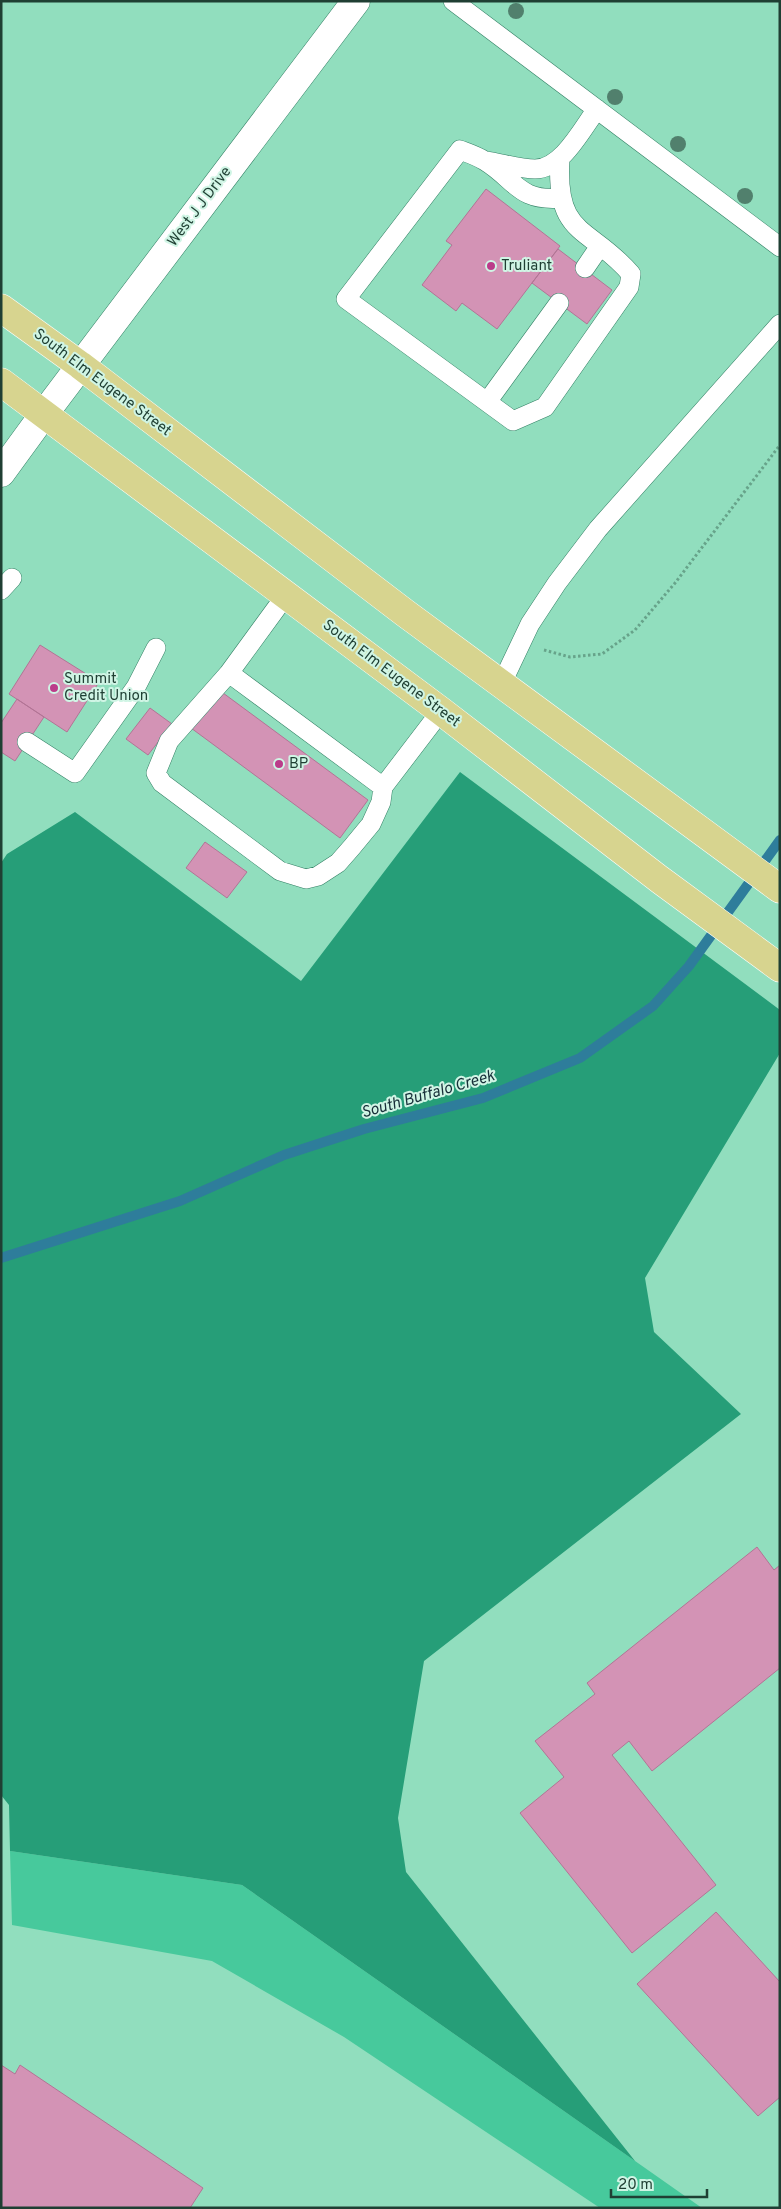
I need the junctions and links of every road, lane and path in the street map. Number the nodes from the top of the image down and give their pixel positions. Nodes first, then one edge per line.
1 (356, 1) edge
2 (453, 1) edge
3 (597, 110) junction
4 (560, 159) junction
5 (485, 161) junction
6 (562, 198) junction
7 (600, 246) junction
8 (780, 247) edge
9 (585, 268) dead end
10 (559, 303) dead end
11 (1, 308) edge
12 (780, 324) edge
13 (80, 365) junction
14 (1, 382) edge
15 (487, 402) junction
16 (44, 414) junction
17 (780, 445) edge
18 (1, 473) edge
19 (286, 595) junction
20 (520, 644) junction
21 (156, 648) dead end
22 (229, 673) junction
23 (501, 684) junction
24 (441, 711) junction
25 (27, 742) dead end
26 (382, 787) junction
27 (780, 889) edge
28 (780, 968) edge

1 - 13 street, West J J Drive
2 - 3 lane
3 - 4 lane
3 - 8 lane
4 - 5 lane
4 - 6 lane
5 - 6 lane
5 - 15 lane
6 - 7 lane
7 - 9 lane
7 - 15 lane
10 - 15 lane
11 - 13 main road, South Elm Eugene Street
12 - 20 lane
13 - 16 street, West J J Drive
13 - 23 main road, South Elm Eugene Street
14 - 16 main road, South Elm Eugene Street
16 - 18 street, West J J Drive
16 - 19 main road, South Elm Eugene Street
17 - 20 path
19 - 22 lane
19 - 24 main road, South Elm Eugene Street
20 - 23 lane
21 - 25 lane
22 - 26 lane
22 - 26 lane
23 - 27 main road, South Elm Eugene Street
24 - 26 lane
24 - 28 main road, South Elm Eugene Street

